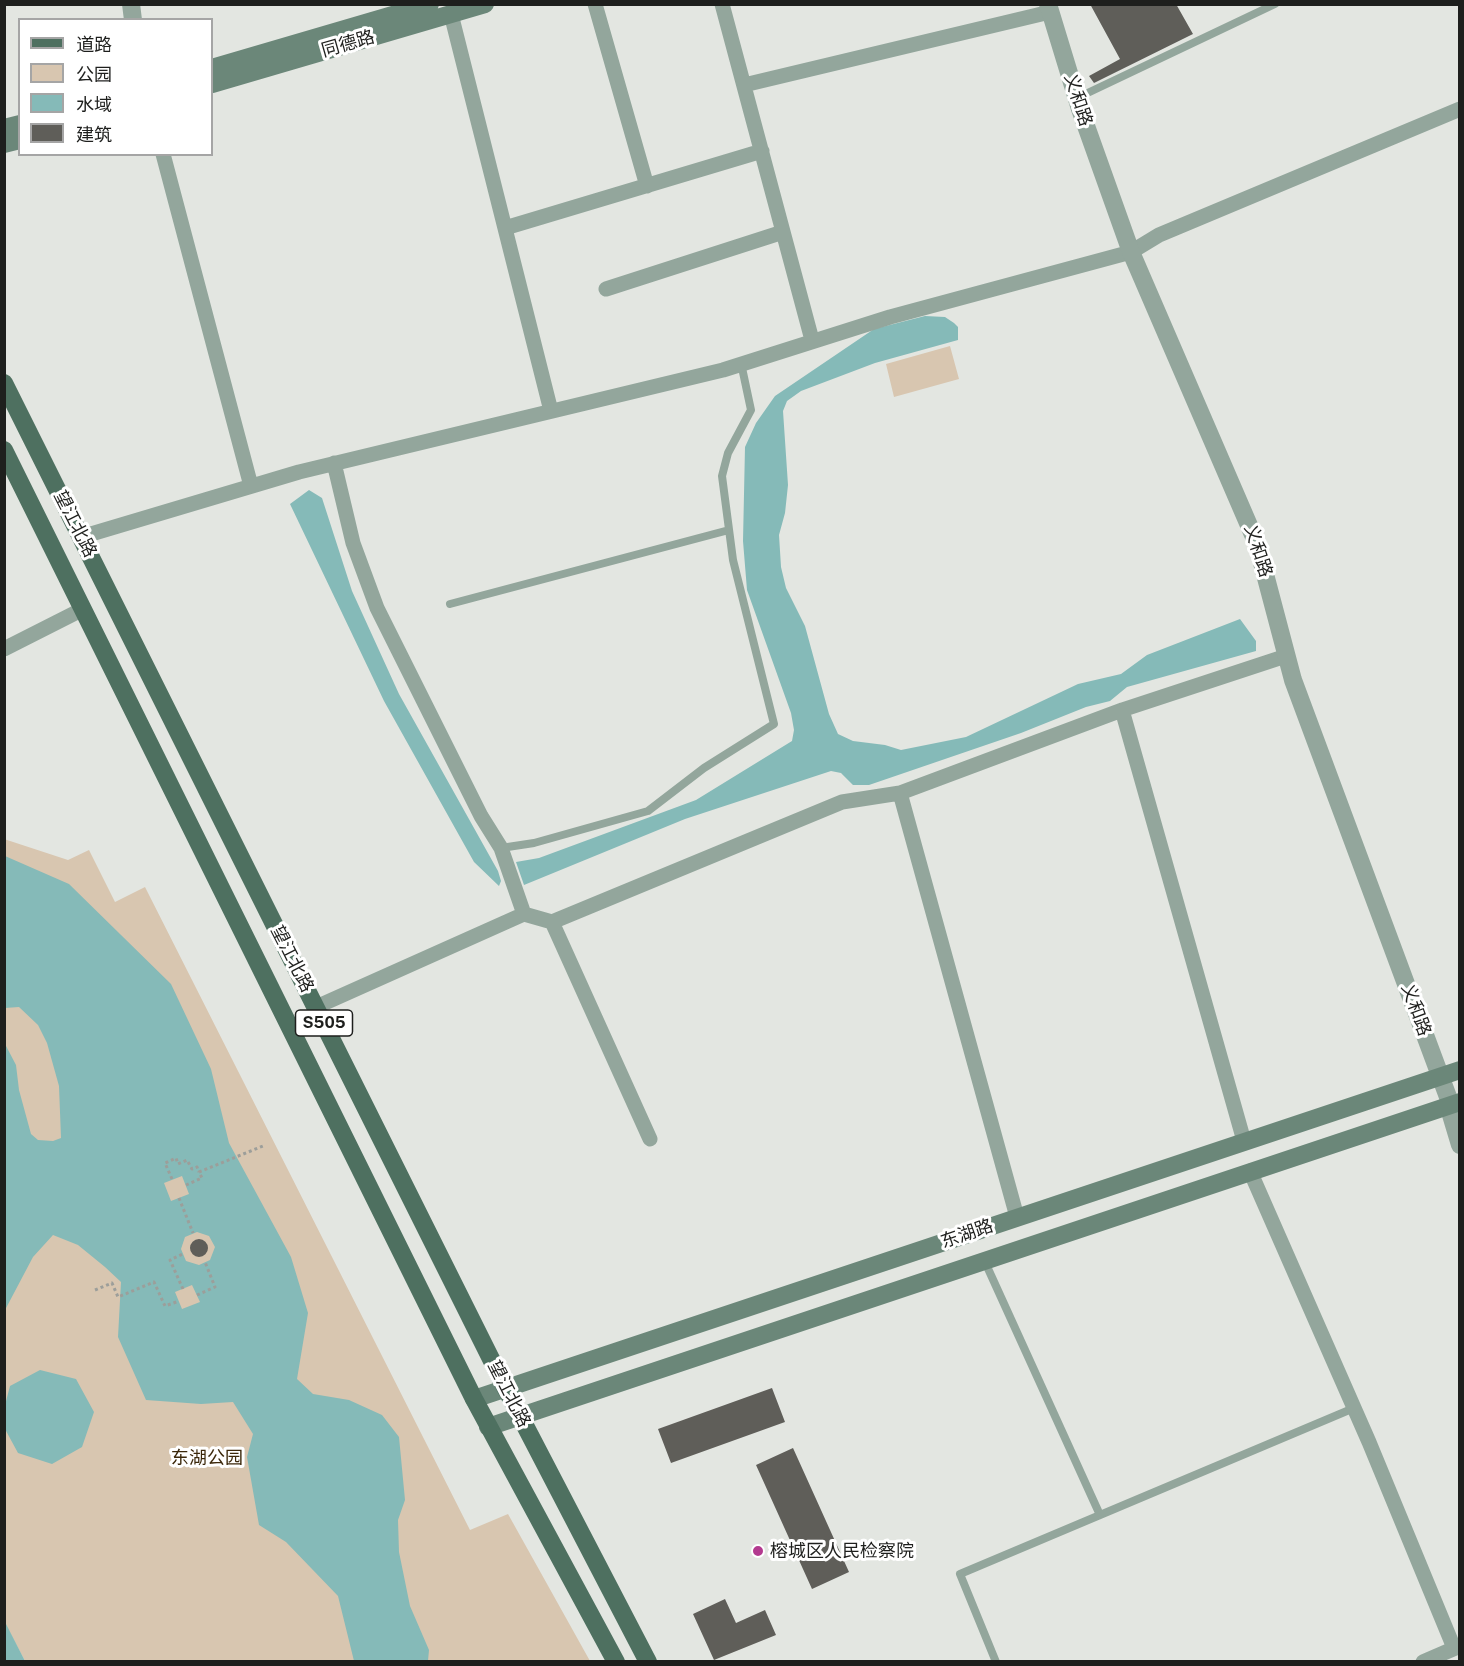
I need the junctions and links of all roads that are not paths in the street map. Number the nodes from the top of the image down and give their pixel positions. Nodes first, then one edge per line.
1 (430, 4) edge
2 (485, 4) edge
3 (595, 4) edge
4 (722, 4) edge
5 (1275, 4) edge
6 (1049, 8) edge
7 (451, 15) junction
8 (213, 68) edge
9 (213, 84) edge
10 (744, 86) junction
11 (1077, 98) junction
12 (1460, 109) edge
13 (762, 152) junction
14 (164, 156) edge
15 (646, 186) junction
16 (505, 228) junction
17 (783, 232) junction
18 (1131, 252) junction
19 (606, 289) dead end
20 (812, 340) junction
21 (741, 363) junction
22 (4, 383) edge
23 (551, 411) junction
24 (4, 450) edge
25 (334, 463) junction
26 (251, 486) junction
27 (729, 530) junction
28 (81, 537) junction
29 (450, 604) dead end
30 (83, 609) junction
31 (4, 649) edge
32 (1286, 656) junction
33 (1122, 710) junction
34 (900, 793) junction
35 (501, 848) junction
36 (524, 914) junction
37 (552, 922) junction
38 (316, 1007) junction
39 (1460, 1070) edge
40 (1440, 1076) junction
41 (1453, 1104) edge
42 (650, 1139) dead end
43 (1244, 1141) junction
44 (1460, 1145) edge
45 (1250, 1171) junction
46 (1017, 1217) junction
47 (985, 1261) junction
48 (506, 1389) junction
49 (474, 1400) junction
50 (1354, 1408) junction
51 (521, 1416) junction
52 (488, 1427) junction
53 (1100, 1515) junction
54 (1457, 1647) edge
55 (616, 1662) edge
56 (648, 1662) edge
57 (996, 1662) edge
58 (1423, 1662) edge

1 - 8 main road, 同德路
2 - 7 main road, 同德路
3 - 15 street
4 - 10 street
5 - 11 lane
6 - 10 street
6 - 11 street, 义和路
7 - 9 main road, 同德路
7 - 16 street
10 - 13 street
11 - 18 street, 义和路
12 - 18 street
13 - 15 street
13 - 17 street
14 - 26 street
15 - 16 street
16 - 23 street
17 - 19 street
17 - 20 street
18 - 20 street
18 - 32 street, 义和路
20 - 21 street
21 - 23 street
21 - 27 lane
22 - 28 main road, 望江北路 / S505
23 - 25 street
24 - 30 main road, 望江北路 / S505
25 - 26 street
25 - 35 street
26 - 28 street
27 - 29 lane
27 - 35 lane
28 - 38 main road, 望江北路 / S505
30 - 31 street
30 - 49 main road, 望江北路 / S505
32 - 33 street
32 - 40 street, 义和路
33 - 34 street
33 - 43 street
34 - 37 street
34 - 46 street
35 - 36 street
36 - 37 street
36 - 38 street
37 - 42 street
38 - 48 main road, 望江北路 / S505
39 - 40 main road, 东湖路
40 - 41 street, 义和路
40 - 43 main road, 东湖路
41 - 44 street, 义和路
41 - 45 main road, 东湖路
43 - 46 main road, 东湖路
45 - 47 main road, 东湖路
45 - 50 street
46 - 48 main road, 东湖路
47 - 51 main road, 东湖路
47 - 53 lane
48 - 49 main road, 东湖路
48 - 51 main road, 望江北路 / S505
49 - 52 main road, 望江北路 / S505
50 - 53 lane
50 - 54 street
51 - 52 main road, 东湖路
51 - 56 main road, 望江北路 / S505
52 - 55 main road, 望江北路 / S505
53 - 57 lane
54 - 58 street

